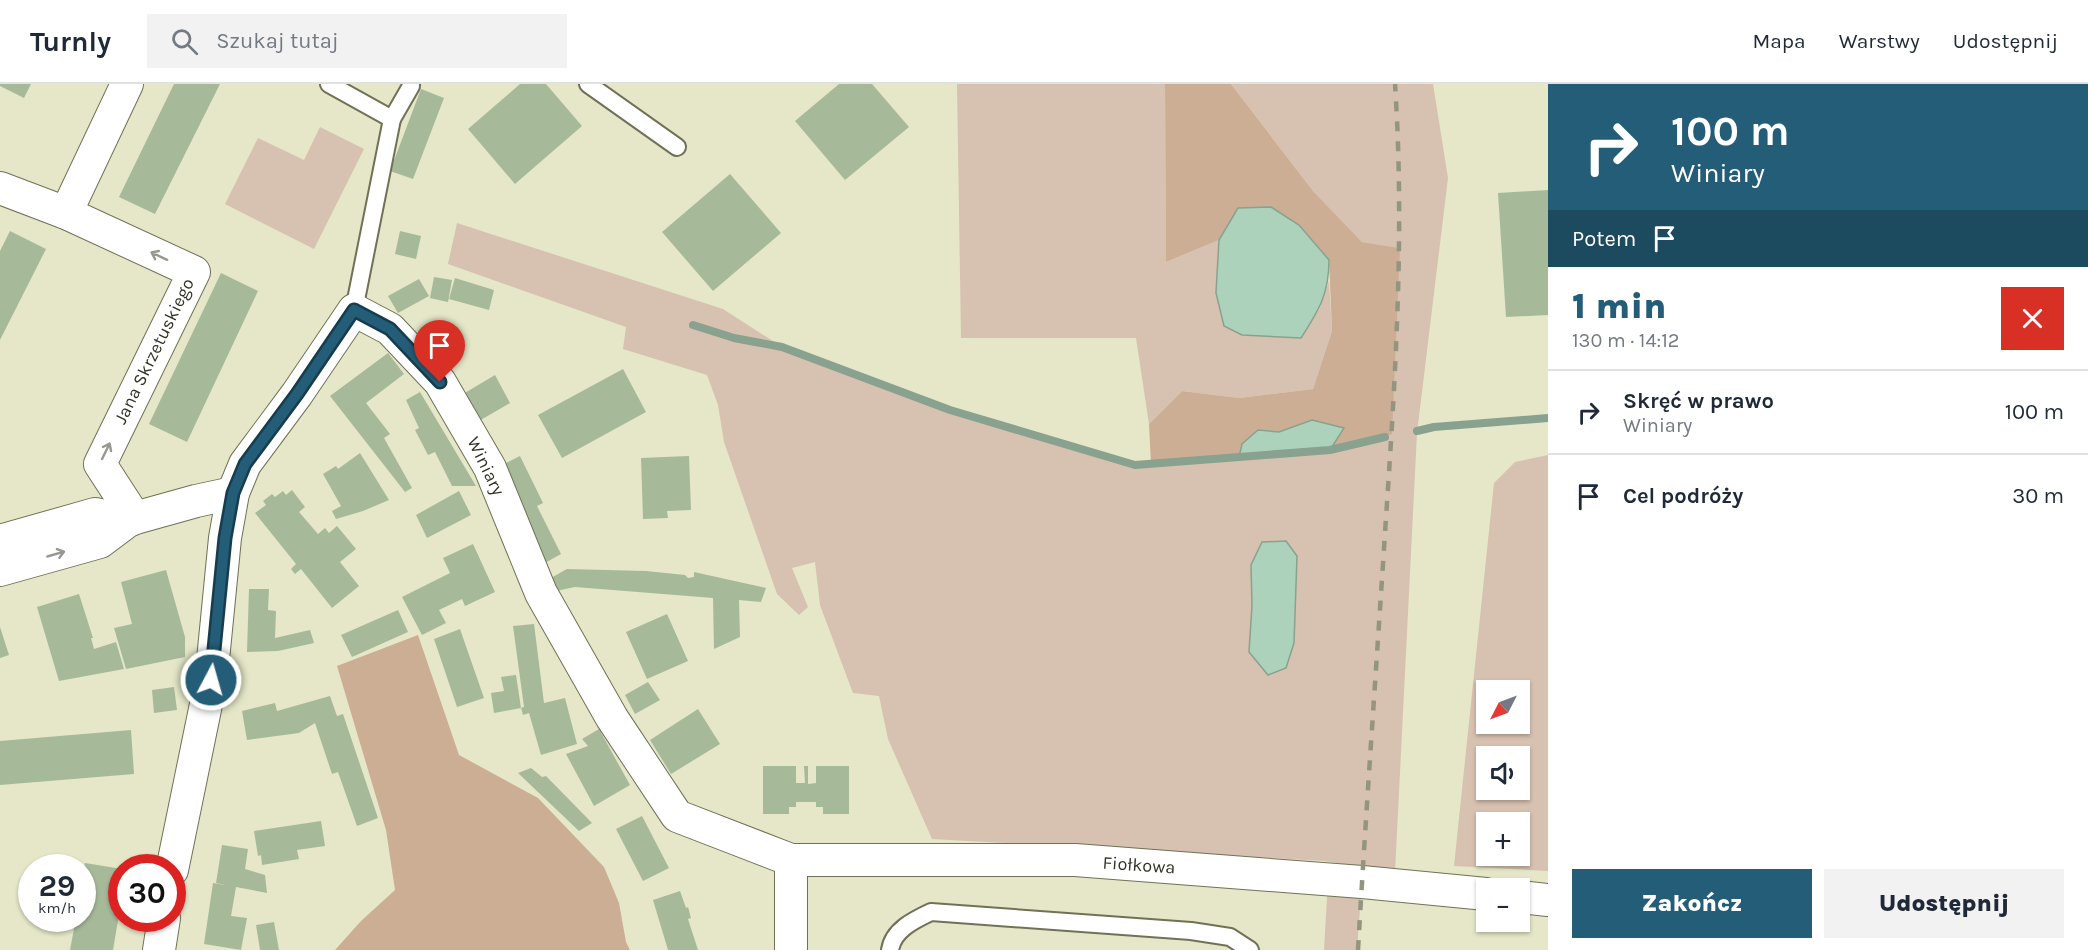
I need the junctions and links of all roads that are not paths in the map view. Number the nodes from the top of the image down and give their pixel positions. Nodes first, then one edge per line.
1 (127, 84) edge
2 (329, 84) edge
3 (411, 84) edge
4 (588, 84) edge
5 (392, 119) junction
6 (677, 147) dead end
7 (0, 188) edge
8 (66, 213) junction
9 (354, 310) junction
10 (233, 493) junction
11 (132, 519) junction
12 (0, 542) edge
13 (0, 570) edge
14 (175, 854) edge
15 (791, 860) junction
16 (1476, 893) edge
17 (1530, 898) edge
18 (1548, 900) edge
19 (162, 932) edge
20 (159, 950) edge
21 (791, 950) edge
22 (890, 950) edge
23 (1250, 950) edge

1 - 8 street
2 - 5 lane
3 - 5 lane
4 - 6 lane
5 - 9 lane
7 - 8 street, Jana Skrzetuskiego
11 -> 8 street, Jana Skrzetuskiego
9 - 10 street
9 - 15 street, Winiary
10 - 11 street
10 - 14 street
11 - 12 street
13 -> 11 street
15 - 16 street, Fiołkowa
15 - 21 street
17 - 18 street
19 - 20 street
22 - 23 lane

